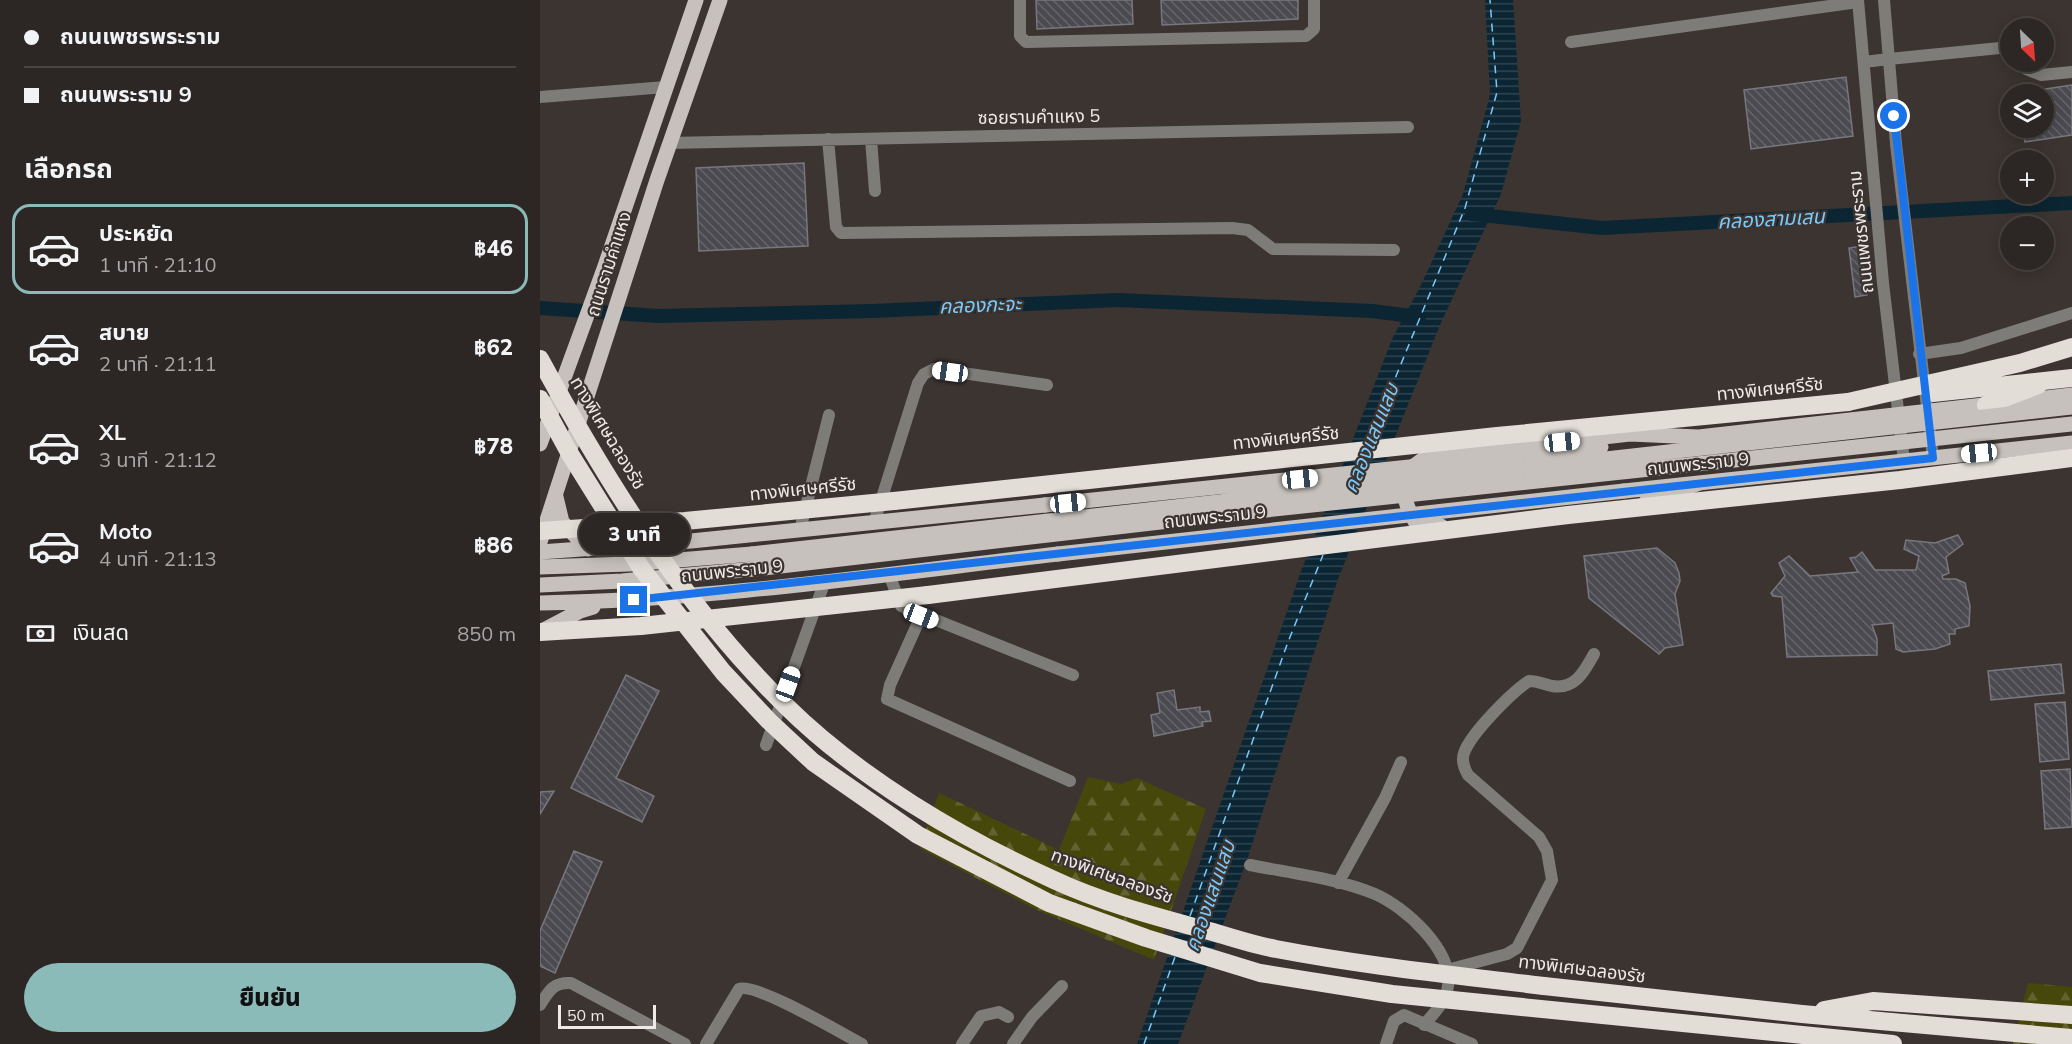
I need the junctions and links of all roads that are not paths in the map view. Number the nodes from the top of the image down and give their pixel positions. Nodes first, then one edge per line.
1 (696, 0) edge
2 (720, 0) edge
3 (1020, 0) edge
4 (1314, 0) edge
5 (1884, 0) edge
6 (1858, 1) edge
7 (1571, 42) dead end
8 (2000, 48) edge
9 (1889, 59) junction
10 (1864, 62) junction
11 (2034, 72) edge
12 (2072, 72) edge
13 (666, 87) junction
14 (687, 92) junction
15 (540, 97) edge
16 (1408, 127) dead end
17 (871, 139) junction
18 (828, 140) junction
19 (669, 143) junction
20 (875, 191) dead end
21 (1394, 250) dead end
22 (2072, 314) edge
23 (2072, 347) edge
24 (1919, 354) junction
25 (540, 359) edge
26 (2072, 371) edge
27 (1922, 373) junction
28 (2072, 378) edge
29 (1047, 385) dead end
30 (2072, 395) edge
31 (540, 399) edge
32 (1848, 402) junction
33 (1986, 405) junction
34 (2072, 407) edge
35 (1950, 409) junction
36 (1927, 411) junction
37 (829, 415) dead end
38 (1898, 415) junction
39 (2072, 424) edge
40 (1698, 437) junction
41 (2072, 443) edge
42 (540, 444) edge
43 (1933, 458) junction
44 (2072, 458) edge
45 (1904, 461) junction
46 (1700, 483) junction
47 (555, 494) junction
48 (874, 523) junction
49 (800, 530) junction
50 (540, 531) edge
51 (540, 542) edge
52 (588, 549) junction
53 (540, 552) edge
54 (540, 567) edge
55 (889, 574) junction
56 (622, 581) junction
57 (825, 581) junction
58 (540, 585) edge
59 (540, 602) edge
60 (613, 602) junction
61 (921, 616) junction
62 (540, 632) edge
63 (1594, 654) dead end
64 (1073, 675) dead end
65 (766, 746) dead end
66 (1401, 762) dead end
67 (1070, 781) dead end
68 (1250, 864) dead end
69 (1338, 883) junction
70 (1447, 970) junction
71 (1062, 986) dead end
72 (540, 1005) edge
73 (1802, 1014) junction
74 (2072, 1015) edge
75 (1008, 1017) dead end
76 (1424, 1025) junction
77 (2072, 1038) edge
78 (685, 1044) edge
79 (706, 1044) edge
80 (862, 1044) edge
81 (962, 1044) edge
82 (1013, 1044) edge
83 (1386, 1044) edge
84 (1472, 1044) edge
85 (1893, 1044) edge

1 - 13 main road, ถนนรามคำแหง
2 - 14 main road, ถนนรามคำแหง
3 - 4 street
5 - 9 street
6 - 7 street
6 - 10 street, ถนนเพชรพระราม
8 - 9 street
9 - 10 street
9 - 24 street
10 - 38 street, ถนนเพชรพระราม
11 - 12 street
13 - 14 main road
13 - 15 street
13 - 42 main road, ถนนรามคำแหง
14 - 19 main road, ถนนรามคำแหง
16 - 17 street, ซอยรามคำแหง 5
17 - 18 street, ซอยรามคำแหง 5
17 - 20 street
18 - 19 street, ซอยรามคำแหง 5
18 - 21 street
19 - 47 main road, ถนนรามคำแหง
22 - 24 street
23 - 32 highway, bridge
24 - 27 street
25 - 73 highway, ทางพิเศษฉลองรัช, bridge
26 - 33 highway
27 - 35 main road
27 - 36 street
28 - 32 highway, ทางพิเศษศรีรัช, bridge
29 - 48 street
30 - 33 main road, ถนนพระราม 9
31 - 85 highway, bridge
32 - 50 highway, ทางพิเศษศรีรัช, bridge
33 - 35 main road, ถนนพระราม 9
34 - 54 main road, ถนนพระราม 9, bridge
35 - 36 main road, ถนนพระราม 9
36 - 38 main road, ถนนพระราม 9
36 - 43 street
37 - 49 street
38 - 40 main road, ถนนพระราม 9
38 - 45 street, ถนนเพชรพระราม
39 - 56 main road, ถนนพระราม 9, bridge
40 - 46 main road
40 - 48 main road, ถนนพระราม 9, bridge
41 - 43 main road, ถนนพระราม 9
43 - 45 main road, ถนนพระราม 9
44 - 62 highway, bridge
45 - 46 main road, ถนนพระราม 9
46 - 55 main road, ถนนพระราม 9, bridge
47 - 51 main road, ถนนรามคำแหง
47 - 52 main road
48 - 49 main road, ถนนพระราม 9
49 - 52 main road, ถนนพระราม 9
52 - 53 main road, ถนนพระราม 9
55 - 57 main road, ถนนพระราม 9
55 - 61 street
56 - 58 main road, ถนนพระราม 9
56 - 59 main road
57 - 60 main road, ถนนพระราม 9
57 - 65 street
59 - 60 main road, ถนนพระราม 9
60 - 62 main road
61 - 64 street
61 - 67 street
63 - 70 street
66 - 69 street
68 - 69 street
69 - 70 street
70 - 76 street
71 - 82 street
72 - 78 street
73 - 74 highway
73 - 77 highway, ทางพิเศษฉลองรัช
75 - 81 street
76 - 83 street
76 - 84 street
79 - 80 street

